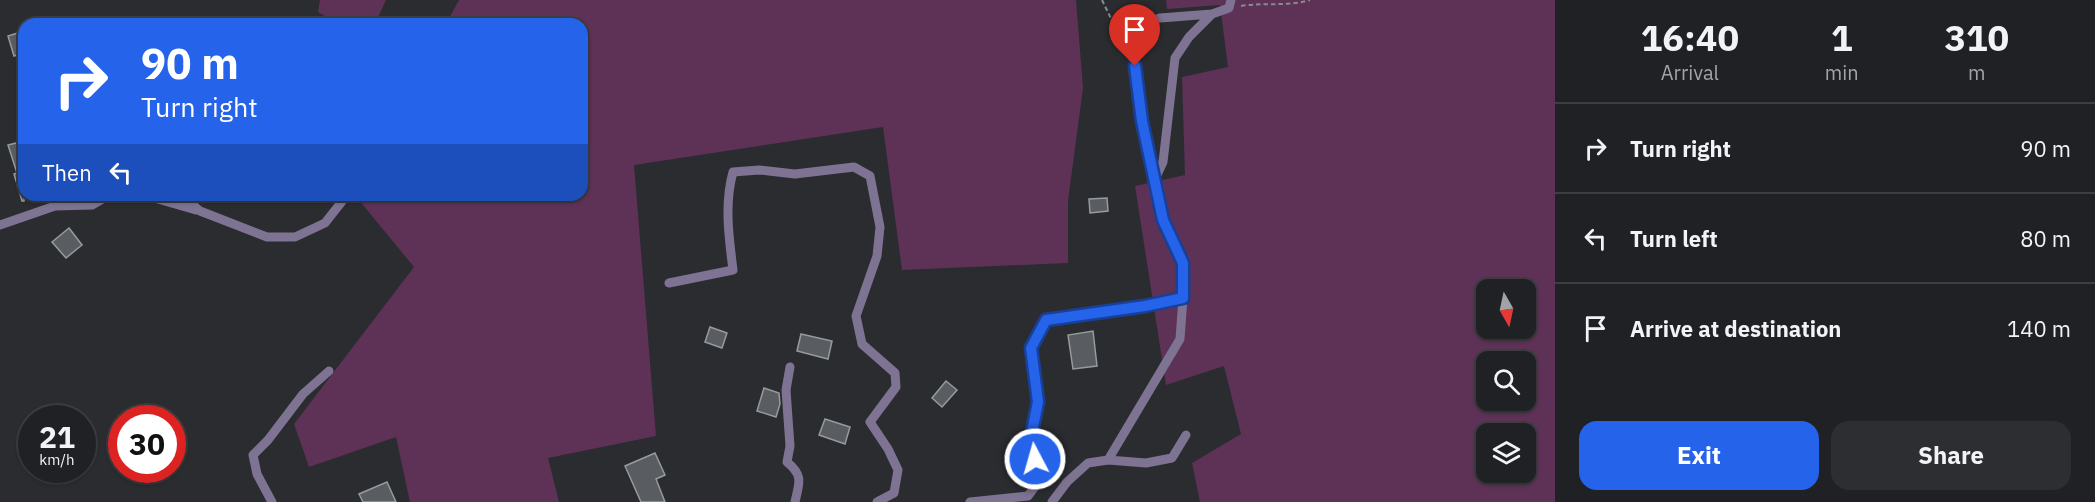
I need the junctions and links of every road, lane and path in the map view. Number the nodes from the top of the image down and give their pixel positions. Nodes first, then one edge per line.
1 (1102, 0) edge
2 (1310, 0) edge
3 (1230, 4) edge
4 (1212, 14) junction
5 (1129, 41) junction
6 (1155, 179) junction
7 (99, 201) edge
8 (165, 201) edge
9 (189, 201) edge
10 (342, 201) edge
11 (200, 211) junction
12 (0, 225) edge
13 (669, 283) dead end
14 (1183, 298) junction
15 (790, 367) dead end
16 (329, 371) dead end
17 (1186, 435) dead end
18 (1108, 460) junction
19 (272, 502) edge
20 (795, 502) edge
21 (877, 502) edge
22 (970, 502) edge
23 (1052, 502) edge

1 - 5 path
2 - 3 path
3 - 4 street
4 - 5 street
4 - 6 street
5 - 6 street
6 - 14 street
7 - 12 street
8 - 11 street
9 - 11 street
10 - 11 street
13 - 21 street
14 - 18 street
14 - 22 street
15 - 20 street
16 - 19 street
17 - 18 street
18 - 23 street

